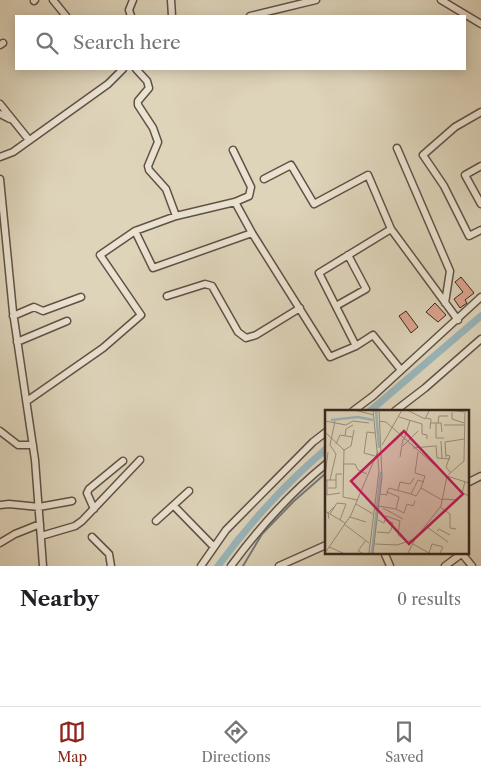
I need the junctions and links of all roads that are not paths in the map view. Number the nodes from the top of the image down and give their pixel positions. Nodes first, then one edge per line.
1 (54, 0) edge
2 (133, 0) edge
3 (171, 0) edge
4 (316, 0) edge
5 (442, 0) edge
6 (65, 15) edge
7 (131, 15) edge
8 (172, 15) edge
9 (253, 15) edge
10 (481, 24) edge
11 (121, 70) edge
12 (137, 70) edge
13 (0, 104) edge
14 (481, 112) edge
15 (0, 114) edge
16 (14, 121) junction
17 (29, 140) junction
18 (397, 148) dead end
19 (233, 150) dead end
20 (0, 157) edge
21 (481, 166) edge
22 (0, 179) edge
23 (264, 179) dead end
24 (235, 202) junction
25 (481, 204) edge
26 (176, 216) junction
27 (391, 229) junction
28 (481, 230) edge
29 (135, 231) junction
30 (252, 233) junction
31 (348, 255) junction
32 (167, 296) dead end
33 (81, 297) dead end
34 (481, 298) edge
35 (445, 303) junction
36 (336, 306) junction
37 (300, 308) junction
38 (13, 316) junction
39 (458, 320) junction
40 (67, 321) dead end
41 (481, 339) edge
42 (17, 342) junction
43 (356, 346) junction
44 (402, 370) junction
45 (27, 401) junction
46 (354, 410) edge
47 (396, 410) edge
48 (0, 431) edge
49 (325, 433) edge
50 (33, 446) junction
51 (140, 460) dead end
52 (123, 461) dead end
53 (325, 465) edge
54 (481, 476) edge
55 (468, 482) edge
56 (190, 491) dead end
57 (72, 501) dead end
58 (0, 505) edge
59 (174, 506) junction
60 (39, 507) junction
61 (94, 509) junction
62 (156, 522) dead end
63 (40, 524) junction
64 (41, 536) junction
65 (92, 536) dead end
66 (0, 543) edge
67 (325, 545) edge
68 (214, 547) junction
69 (385, 554) edge
70 (463, 554) edge
71 (43, 566) edge
72 (111, 566) edge
73 (201, 566) edge
74 (231, 566) edge
75 (279, 566) edge
76 (390, 566) edge
77 (445, 566) edge
78 (472, 566) edge

1 - 6 street
2 - 7 street
3 - 8 street
4 - 9 street
5 - 10 street
11 - 17 street
12 - 26 street
13 - 16 street
14 - 28 street
15 - 16 street
16 - 17 street
17 - 20 street
18 - 35 street
19 - 24 street
21 - 25 street
22 - 38 street
23 - 27 street
24 - 26 street
24 - 30 street
26 - 29 street
27 - 31 street
27 - 35 street
29 - 30 street
29 - 45 street
30 - 37 street
31 - 36 street
31 - 36 street
32 - 37 street
33 - 38 street
34 - 39 street
35 - 39 street
36 - 43 street
37 - 43 street
38 - 42 street
39 - 44 street
40 - 42 street
41 - 47 street
42 - 45 street
43 - 44 street
44 - 46 street
45 - 50 street
48 - 50 street
49 - 68 street
50 - 60 street
51 - 61 street
52 - 61 street
53 - 74 street
54 - 55 street
56 - 59 street
57 - 60 street
58 - 60 street
59 - 62 street
59 - 68 street
60 - 63 street
61 - 64 street
63 - 64 street
63 - 66 street
64 - 71 street
65 - 72 street
67 - 75 street
68 - 73 street
69 - 76 street
70 - 77 street
70 - 78 street

